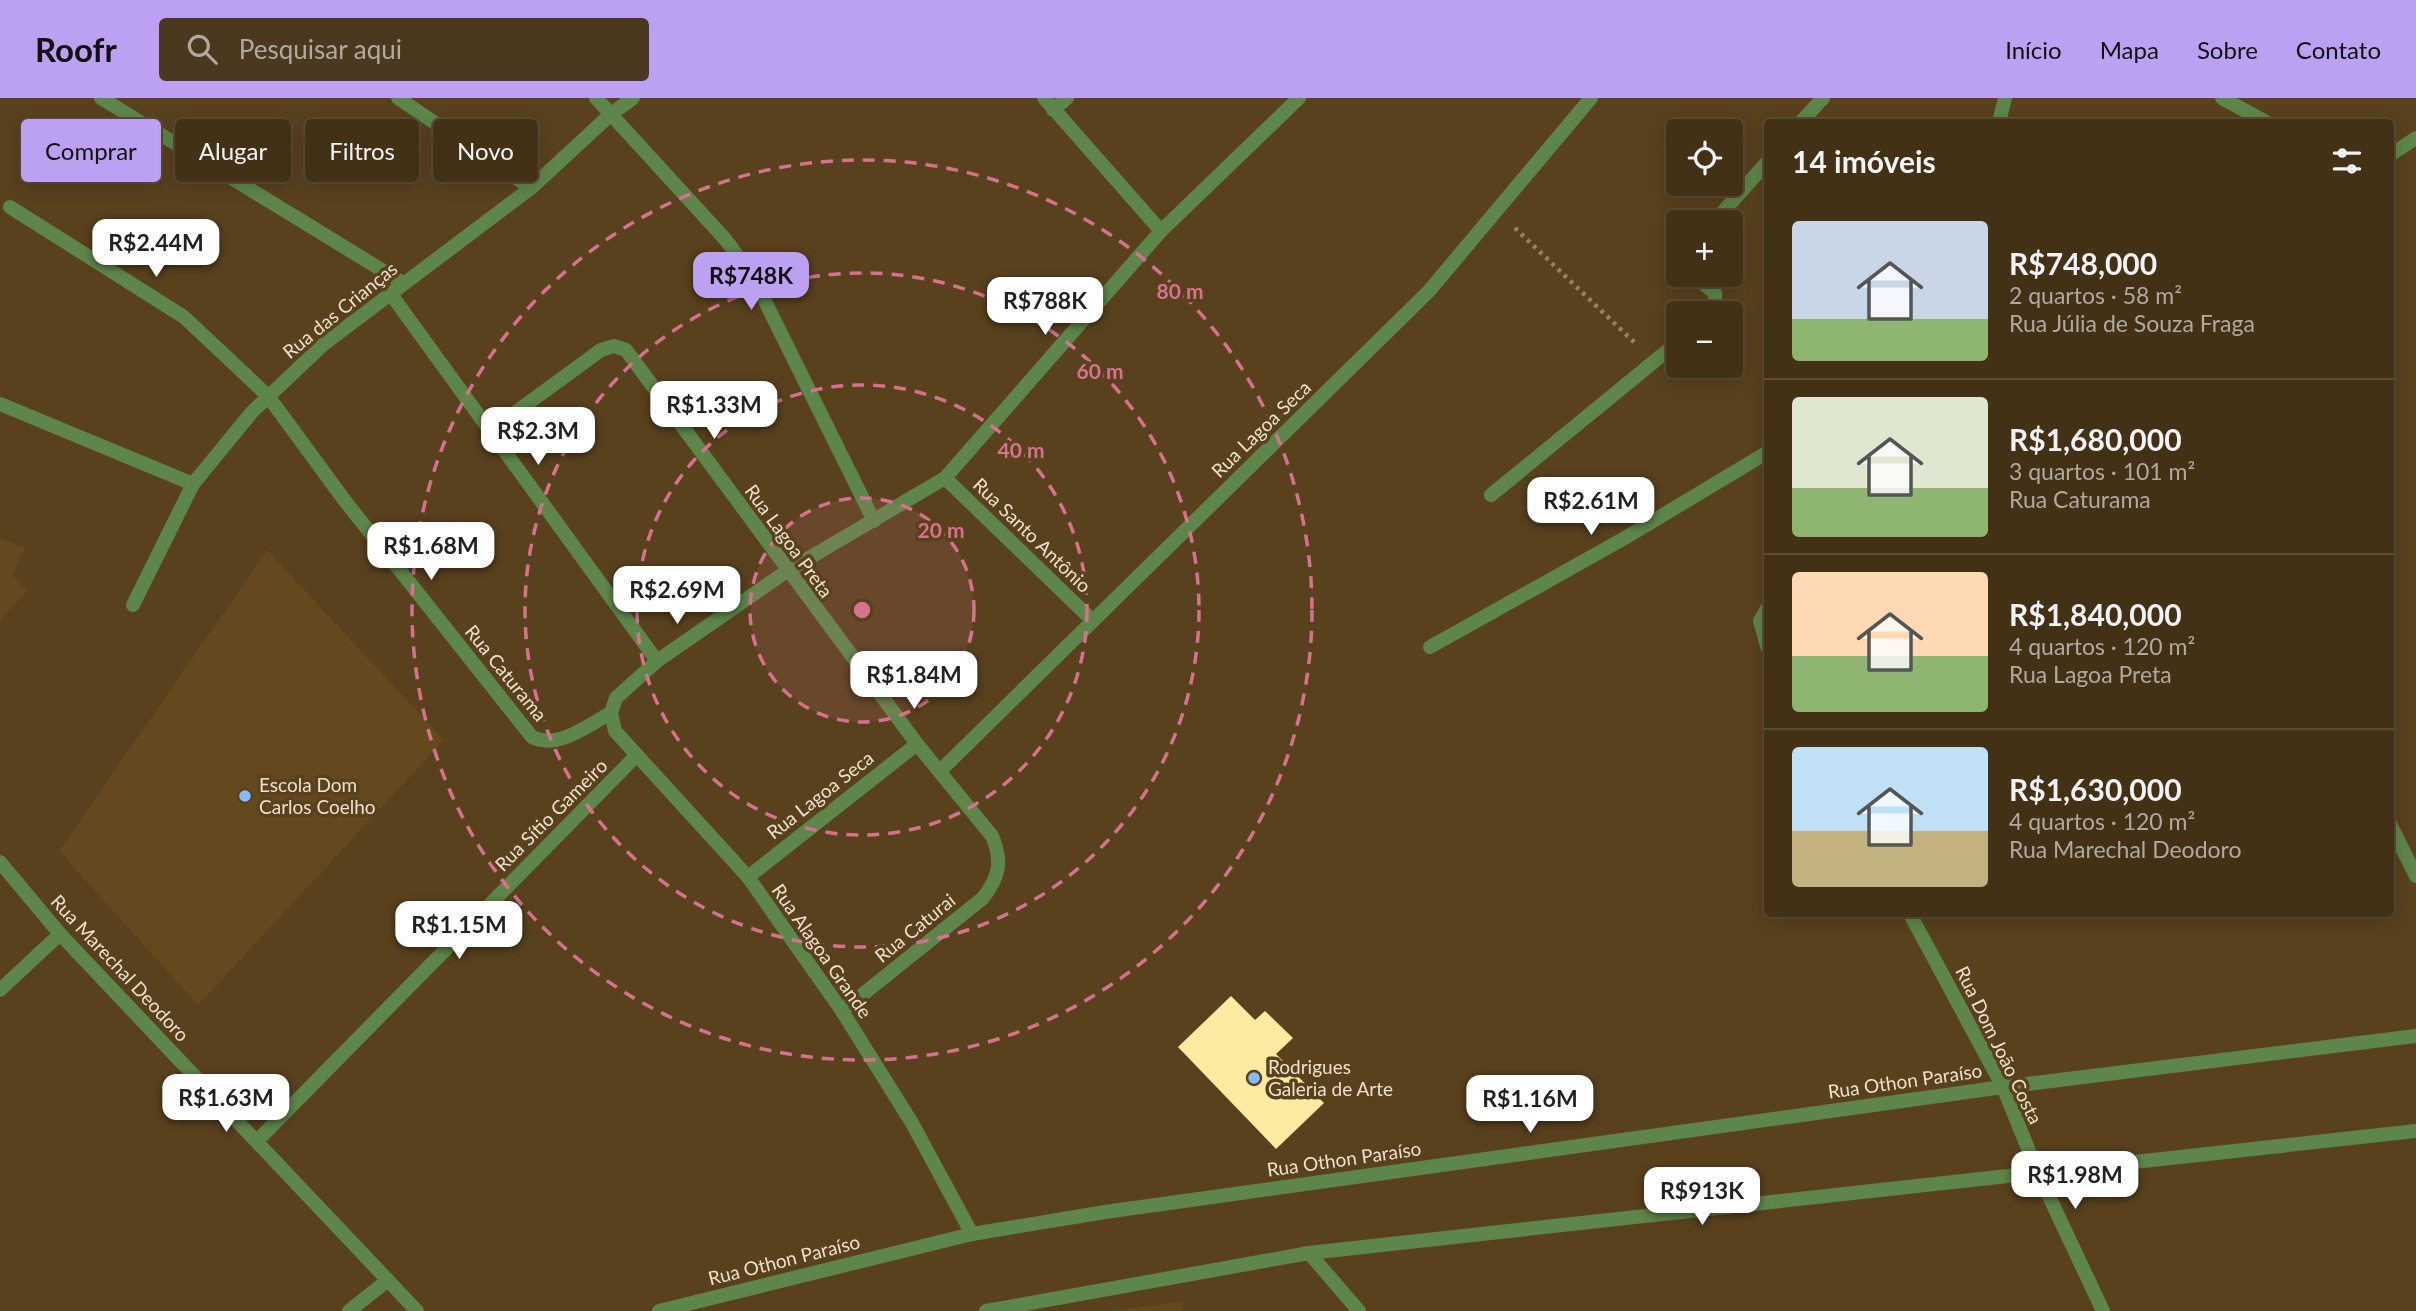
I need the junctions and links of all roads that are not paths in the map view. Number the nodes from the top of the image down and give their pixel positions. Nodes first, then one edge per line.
1 (101, 98) edge
2 (398, 98) edge
3 (596, 98) edge
4 (633, 98) edge
5 (1067, 98) edge
6 (1299, 98) edge
7 (1591, 98) edge
8 (1823, 98) edge
9 (2005, 98) edge
10 (2221, 98) edge
11 (1049, 104) edge
12 (610, 116) junction
13 (1804, 119) edge
14 (2000, 119) edge
15 (2260, 119) edge
16 (2416, 138) edge
17 (2394, 152) edge
18 (1764, 166) edge
19 (531, 188) junction
20 (10, 206) dead end
21 (1725, 210) edge
22 (1161, 231) junction
23 (403, 283) junction
24 (390, 293) junction
25 (1666, 352) edge
26 (268, 396) junction
27 (0, 404) edge
28 (490, 431) junction
29 (1764, 454) edge
30 (944, 478) junction
31 (192, 484) junction
32 (1491, 495) dead end
33 (874, 521) junction
34 (787, 571) junction
35 (133, 605) dead end
36 (1764, 614) edge
37 (1092, 620) junction
38 (1764, 635) edge
39 (1430, 647) dead end
40 (657, 661) junction
41 (611, 713) junction
42 (916, 744) junction
43 (636, 756) junction
44 (940, 771) junction
45 (2394, 832) edge
46 (0, 862) edge
47 (1000, 866) joint
48 (2416, 876) edge
49 (748, 877) junction
50 (1912, 917) edge
51 (60, 934) junction
52 (0, 990) edge
53 (842, 1011) junction
54 (2416, 1036) edge
55 (2003, 1087) junction
56 (2416, 1131) edge
57 (257, 1141) junction
58 (2038, 1173) junction
59 (972, 1234) junction
60 (1309, 1253) junction
61 (388, 1280) junction
62 (349, 1311) edge
63 (417, 1311) edge
64 (659, 1311) edge
65 (986, 1311) edge
66 (1359, 1311) edge
67 (2102, 1311) edge

1 - 23 street
2 - 19 street
3 - 12 street
4 - 12 street, Rua das Crianças
5 - 11 street
6 - 22 street
7 - 37 street, Rua Lagoa Seca
8 - 13 street
9 - 14 street
10 - 15 street
11 - 22 street
12 - 19 street, Rua das Crianças
12 - 33 street
16 - 17 street
18 - 21 street
19 - 23 street, Rua das Crianças
20 - 26 street, Rua Caturama
22 - 30 street
23 - 24 street, Rua das Crianças
24 - 26 street, Rua das Crianças
24 - 28 street
25 - 32 street
26 - 31 street, Rua das Crianças
26 - 41 street, Rua Caturama
27 - 31 street
28 - 34 street, Rua Lagoa Preta
28 - 40 street
29 - 39 street
30 - 33 street
30 - 37 street, Rua Santo Antônio
31 - 35 street, Rua das Crianças
33 - 34 street
34 - 40 street
34 - 42 street, Rua Lagoa Preta
36 - 38 street
37 - 44 street, Rua Lagoa Seca
40 - 41 street
41 - 43 street, Rua Alagoa Grande
42 - 44 street, Rua Lagoa Preta
42 - 49 street, Rua Lagoa Seca
43 - 49 street, Rua Alagoa Grande
43 - 57 street, Rua Sítio Gameiro
44 - 47 street, Rua Lagoa Preta
45 - 48 street
46 - 51 street, Rua Marechal Deodoro
47 - 53 street, Rua Caturai
49 - 53 street, Rua Alagoa Grande
50 - 55 street, Rua Dom João Costa
51 - 52 street
51 - 57 street, Rua Marechal Deodoro
53 - 59 street, Rua Alagoa Grande
54 - 55 street, Rua Othon Paraíso
55 - 58 street, Rua Dom João Costa
55 - 59 street, Rua Othon Paraíso
56 - 58 street
57 - 61 street, Rua Marechal Deodoro
58 - 60 street
58 - 67 street, Rua Dom João Costa
59 - 64 street, Rua Othon Paraíso
60 - 65 street
60 - 66 street
61 - 62 street
61 - 63 street, Rua Marechal Deodoro

